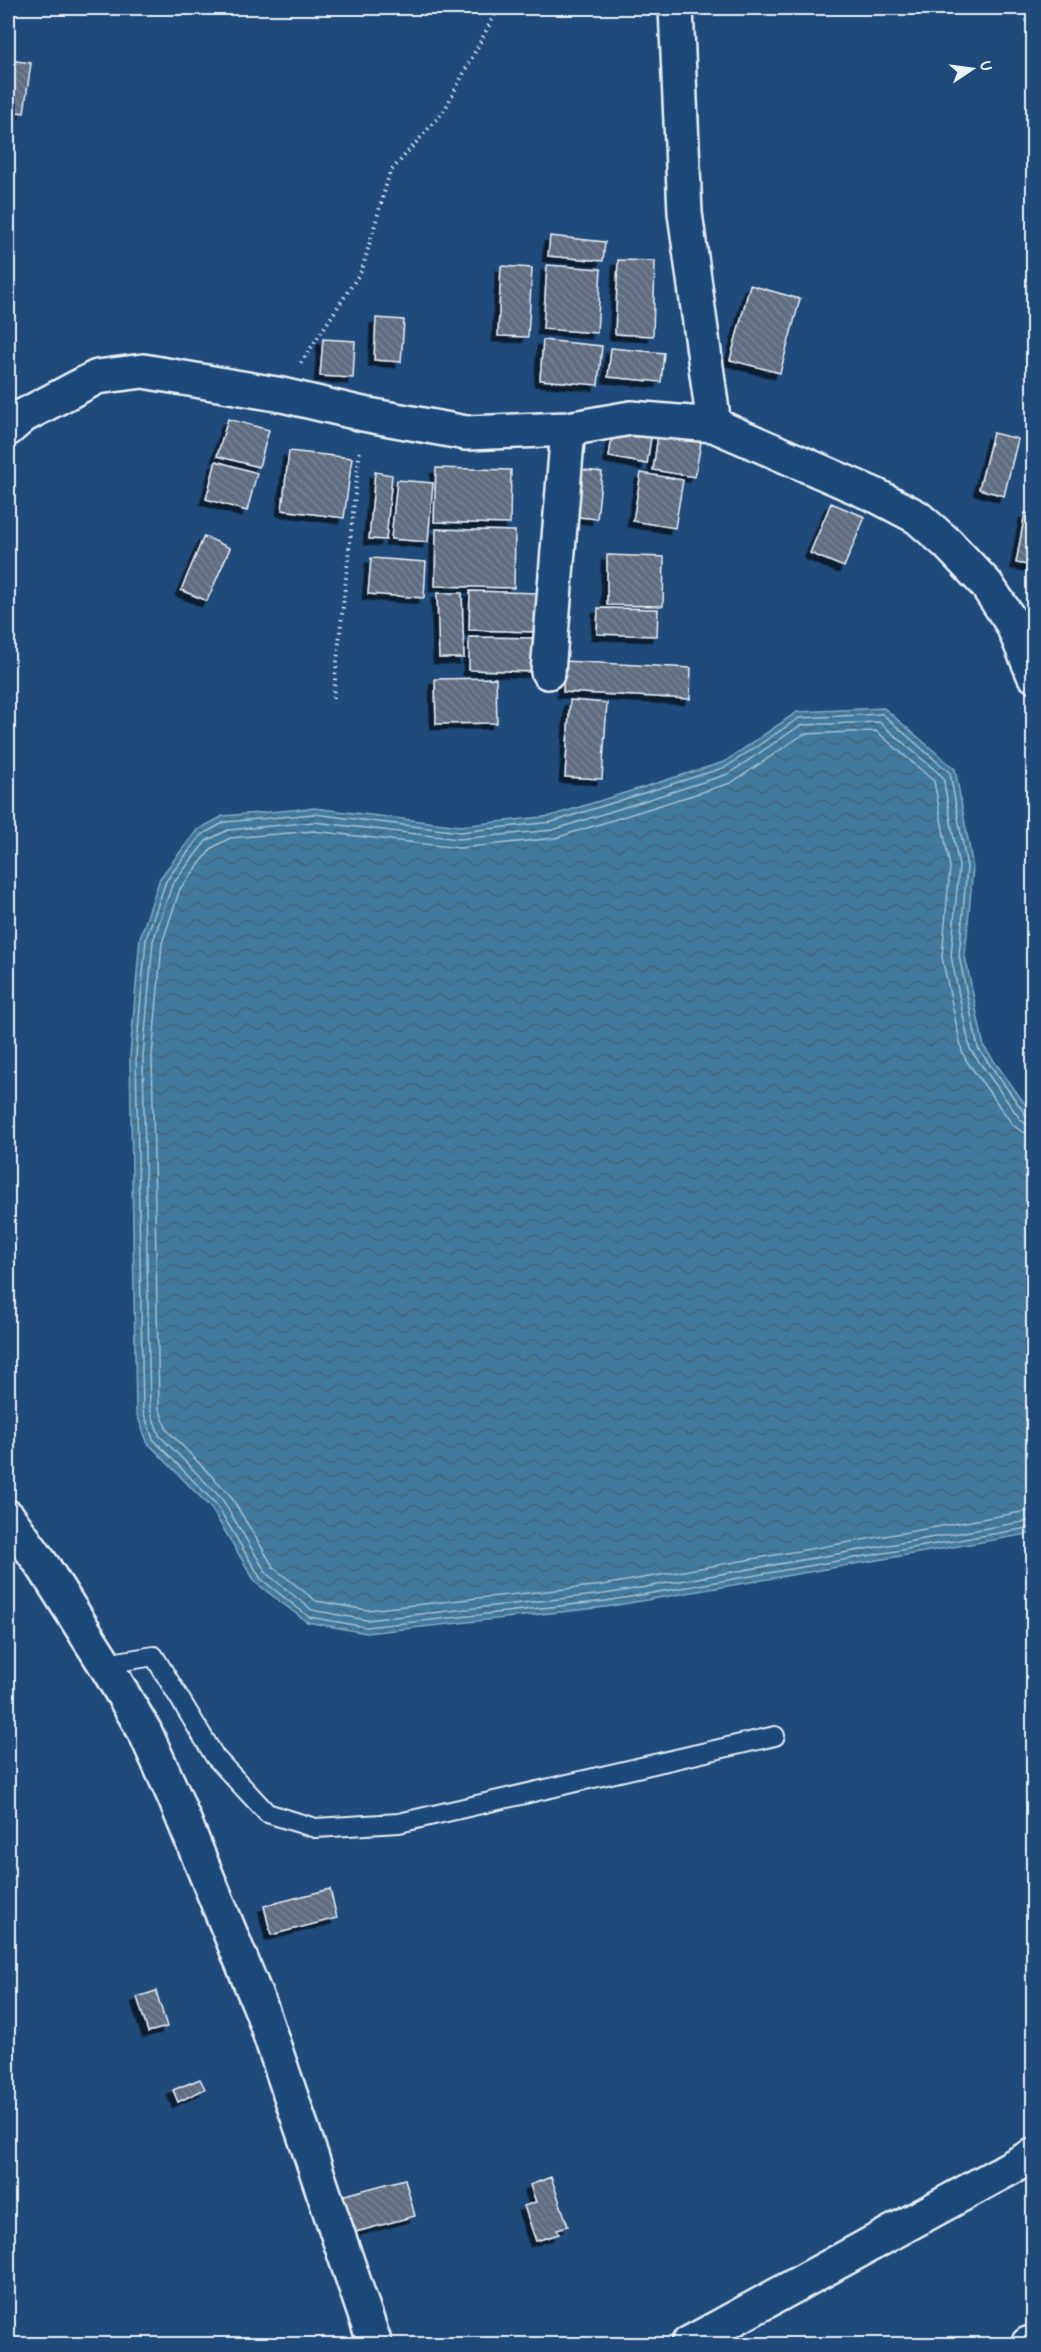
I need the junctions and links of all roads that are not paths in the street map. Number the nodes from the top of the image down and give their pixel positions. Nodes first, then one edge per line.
1 (676, 8) edge
2 (714, 425) junction
3 (8, 429) edge
4 (568, 429) junction
5 (548, 672) dead end
6 (1034, 675) edge
7 (8, 1517) edge
8 (105, 1664) junction
9 (775, 1736) dead end
10 (1034, 2155) edge
11 (1034, 2342) edge
12 (375, 2344) edge
13 (688, 2344) edge
14 (1028, 2344) edge

1 - 2 street
2 - 4 street
2 - 6 street
3 - 4 street
4 - 5 street
7 - 8 street
8 - 9 lane
8 - 12 street
10 - 13 street
11 - 14 street

